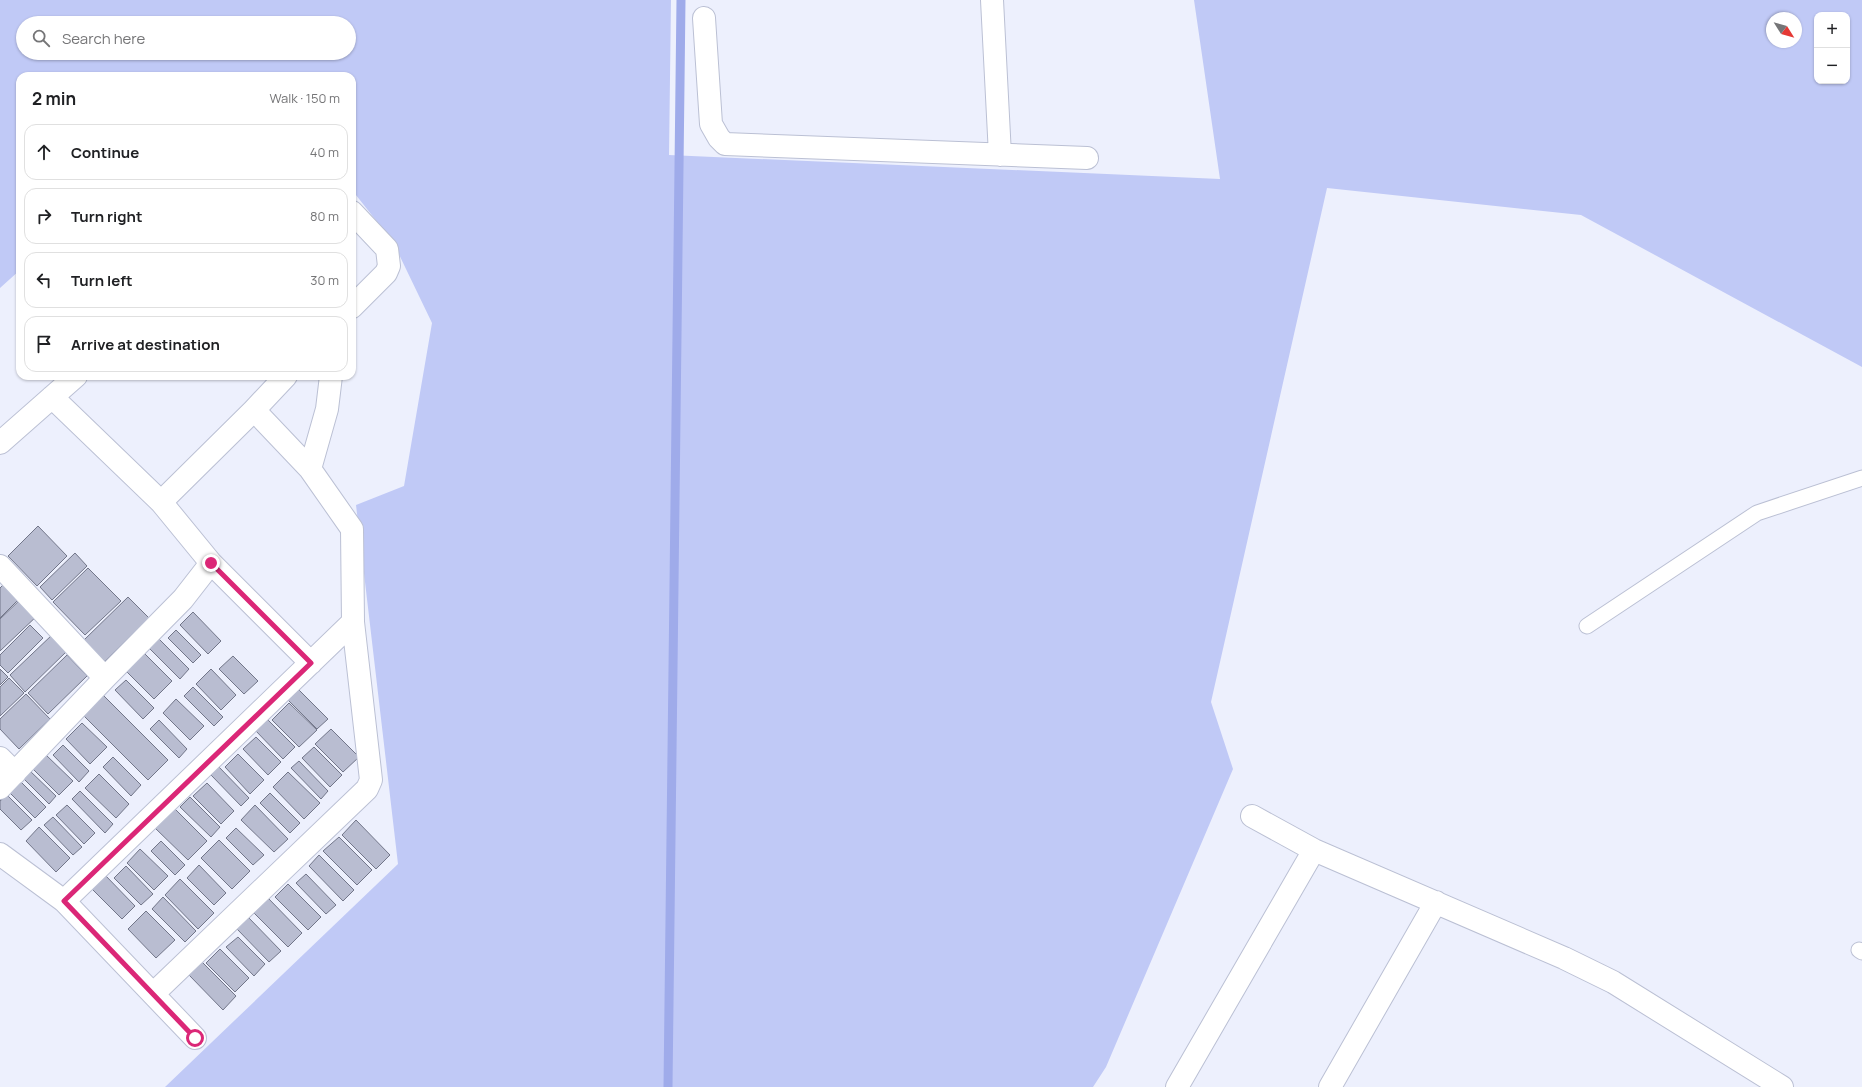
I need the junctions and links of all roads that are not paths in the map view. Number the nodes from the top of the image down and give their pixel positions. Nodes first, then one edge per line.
1 (992, 0) edge
2 (704, 18) dead end
3 (1000, 155) junction
4 (1087, 158) dead end
5 (356, 216) edge
6 (356, 304) edge
7 (71, 380) edge
8 (282, 380) edge
9 (331, 380) edge
10 (52, 397) junction
11 (254, 410) junction
12 (0, 443) edge
13 (310, 469) junction
14 (1862, 478) edge
15 (161, 502) junction
16 (211, 563) junction
17 (0, 566) edge
18 (353, 622) junction
19 (1587, 626) dead end
20 (311, 663) junction
21 (104, 678) junction
22 (5, 773) edge
23 (1252, 816) dead end
24 (1314, 850) junction
25 (0, 854) edge
26 (64, 901) junction
27 (1436, 902) junction
28 (153, 994) junction
29 (195, 1038) dead end
30 (1177, 1087) edge
31 (1330, 1087) edge
32 (1782, 1087) edge

1 - 3 street
2 - 3 street
3 - 4 street
5 - 6 street
7 - 10 street
8 - 11 street
9 - 13 street
10 - 12 street
10 - 15 street
11 - 13 street
11 - 15 street
13 - 18 street
14 - 19 lane
15 - 16 street
16 - 20 street
16 - 21 street
17 - 21 street
18 - 20 street
18 - 28 street
20 - 26 street
21 - 22 street
23 - 24 street
24 - 27 street
24 - 30 street
25 - 26 street
26 - 28 street
27 - 31 street
27 - 32 street
28 - 29 street

